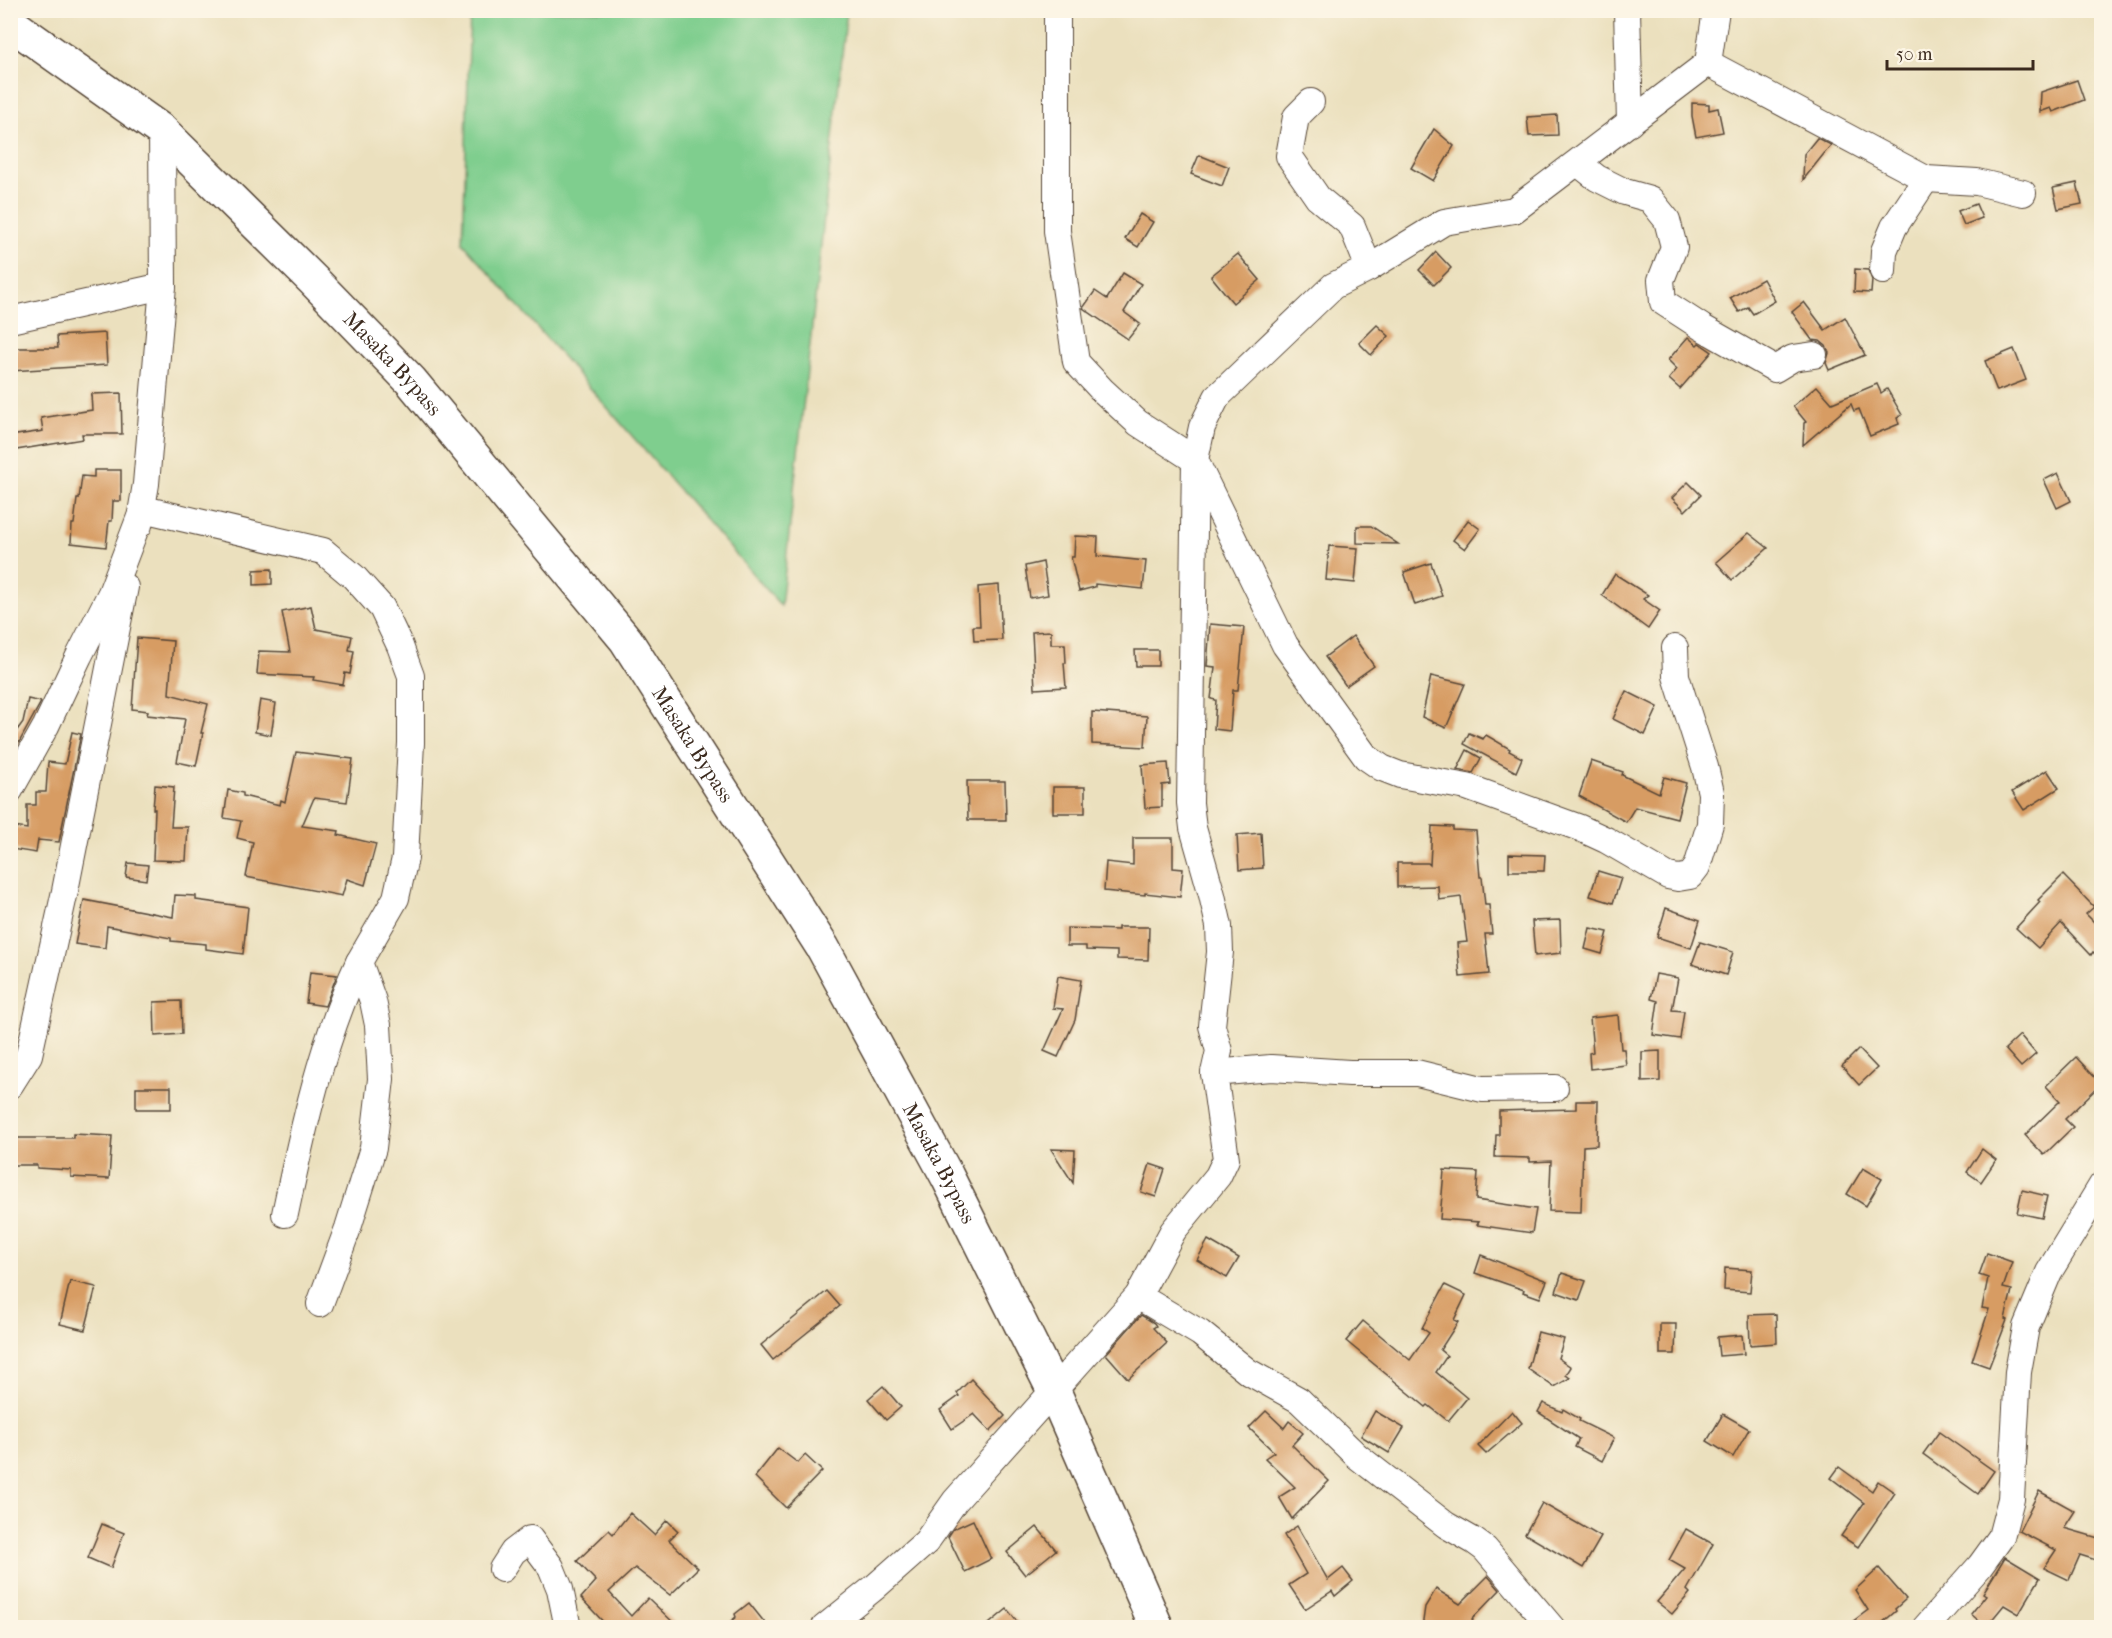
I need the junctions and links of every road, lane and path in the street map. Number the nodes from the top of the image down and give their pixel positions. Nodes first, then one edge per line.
1 (1057, 10) edge
2 (1627, 10) edge
3 (1716, 10) edge
4 (10, 23) edge
5 (1708, 63) junction
6 (1311, 102) dead end
7 (1630, 123) junction
8 (162, 131) junction
9 (1578, 163) junction
10 (1926, 179) junction
11 (2023, 193) dead end
12 (1369, 268) junction
13 (1883, 271) dead end
14 (162, 286) junction
15 (10, 320) edge
16 (1814, 356) dead end
17 (1195, 460) junction
18 (143, 509) junction
19 (1675, 648) dead end
20 (10, 790) edge
21 (359, 962) junction
22 (1214, 1073) junction
23 (10, 1085) edge
24 (1555, 1088) dead end
25 (2102, 1185) edge
26 (285, 1214) dead end
27 (1138, 1296) junction
28 (320, 1304) dead end
29 (1053, 1389) junction
30 (502, 1569) dead end
31 (568, 1628) edge
32 (824, 1628) edge
33 (1157, 1628) edge
34 (1552, 1628) edge
35 (1925, 1628) edge

1 - 17 street
2 - 7 street
3 - 5 street
4 - 8 highway, Masaka Bypass
5 - 7 street
5 - 10 street
6 - 12 street
7 - 9 street
8 - 14 street
8 - 29 highway, Masaka Bypass
9 - 12 street
9 - 16 street
10 - 11 street
10 - 13 street
12 - 17 street
14 - 15 street
14 - 18 street
17 - 19 street
17 - 22 street
18 - 20 street
18 - 21 street
18 - 23 street
21 - 26 street
21 - 28 street
22 - 24 street
22 - 27 street
25 - 35 street
27 - 29 street
27 - 34 street
29 - 32 street
29 - 33 highway, Masaka Bypass
30 - 31 street

